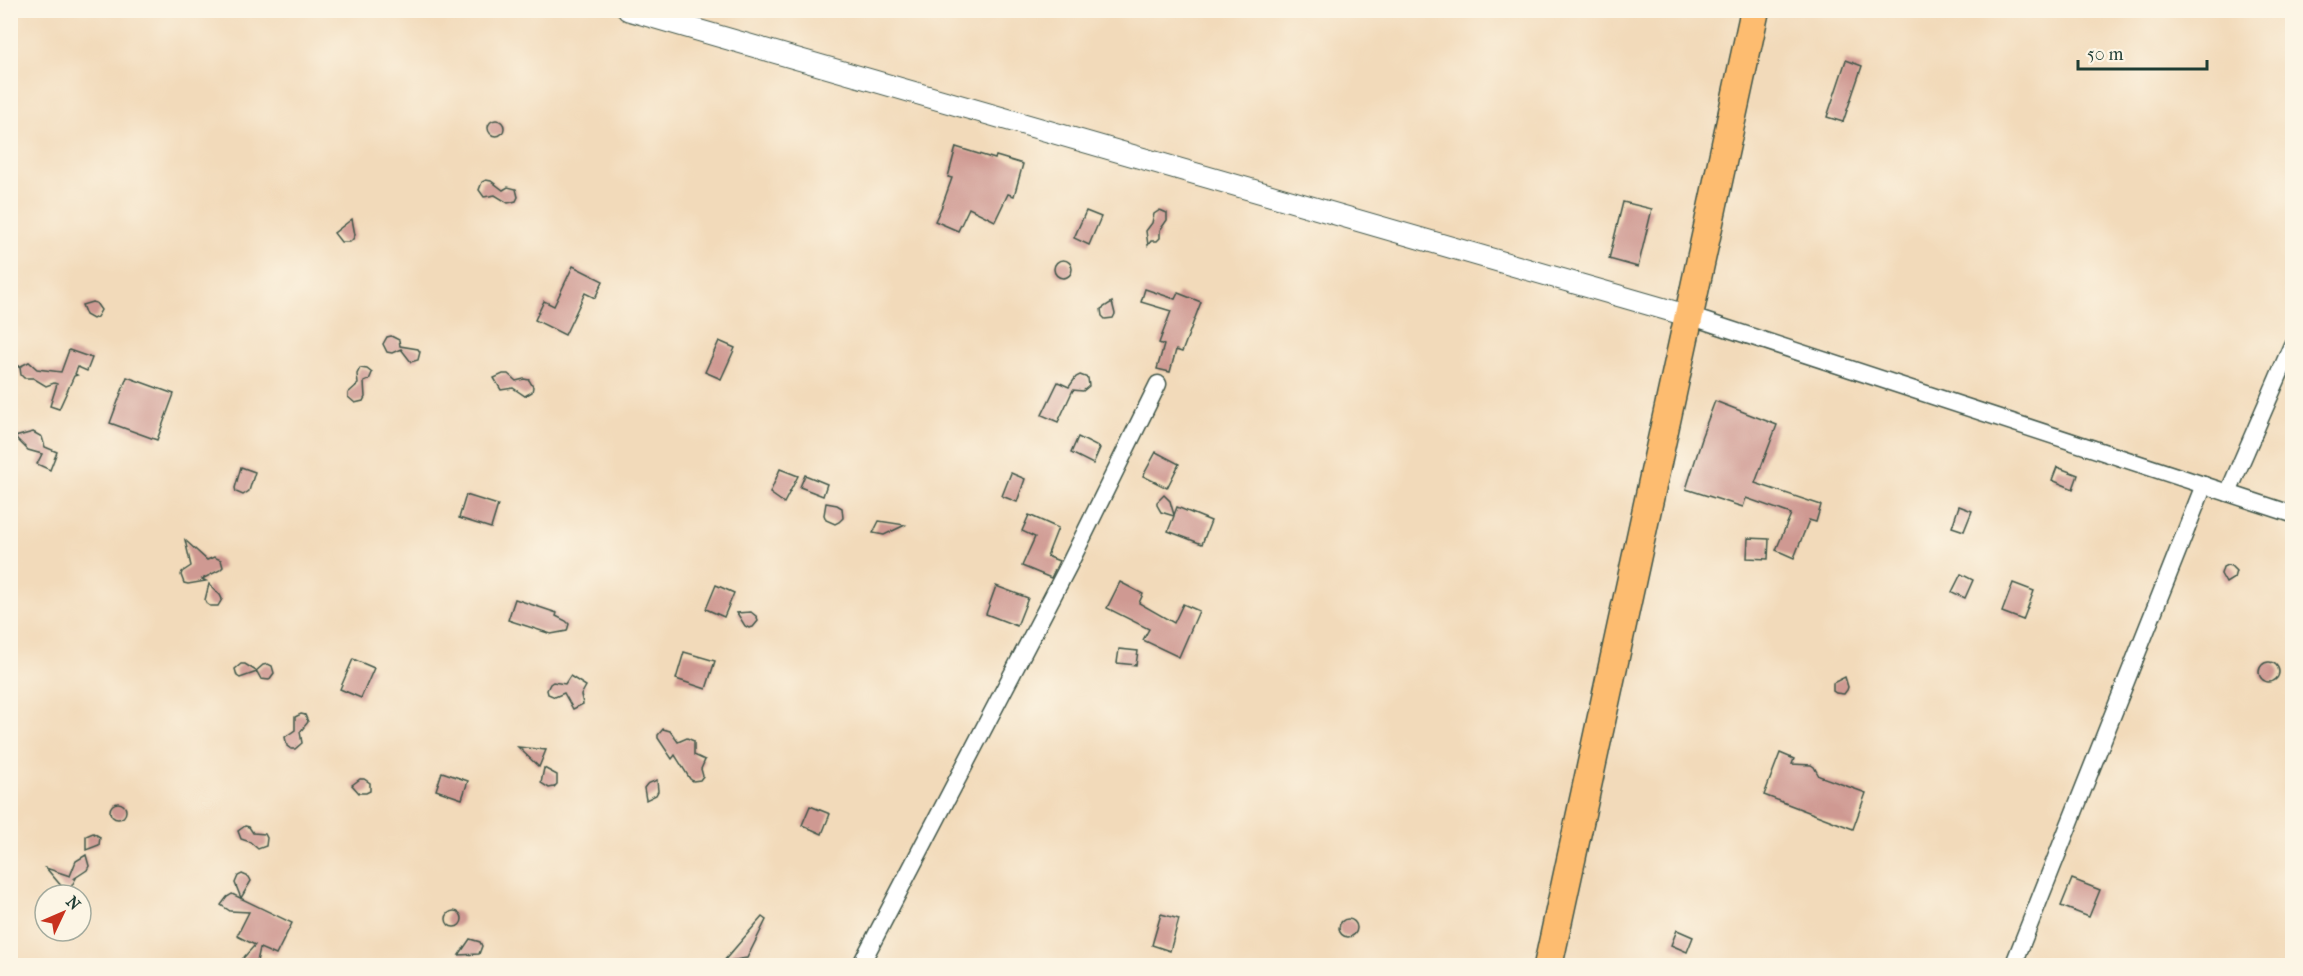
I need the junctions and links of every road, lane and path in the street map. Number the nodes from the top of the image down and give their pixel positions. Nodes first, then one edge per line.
1 (628, 10) edge
2 (1755, 10) edge
3 (1689, 316) junction
4 (2292, 345) edge
5 (1158, 384) dead end
6 (2204, 485) junction
7 (2228, 493) junction
8 (2292, 514) edge
9 (860, 966) edge
10 (1548, 966) edge
11 (2013, 966) edge

1 - 3 street
2 - 3 highway
3 - 6 street
3 - 10 highway
4 - 7 street
5 - 9 street
6 - 7 street
6 - 11 street
7 - 8 street

